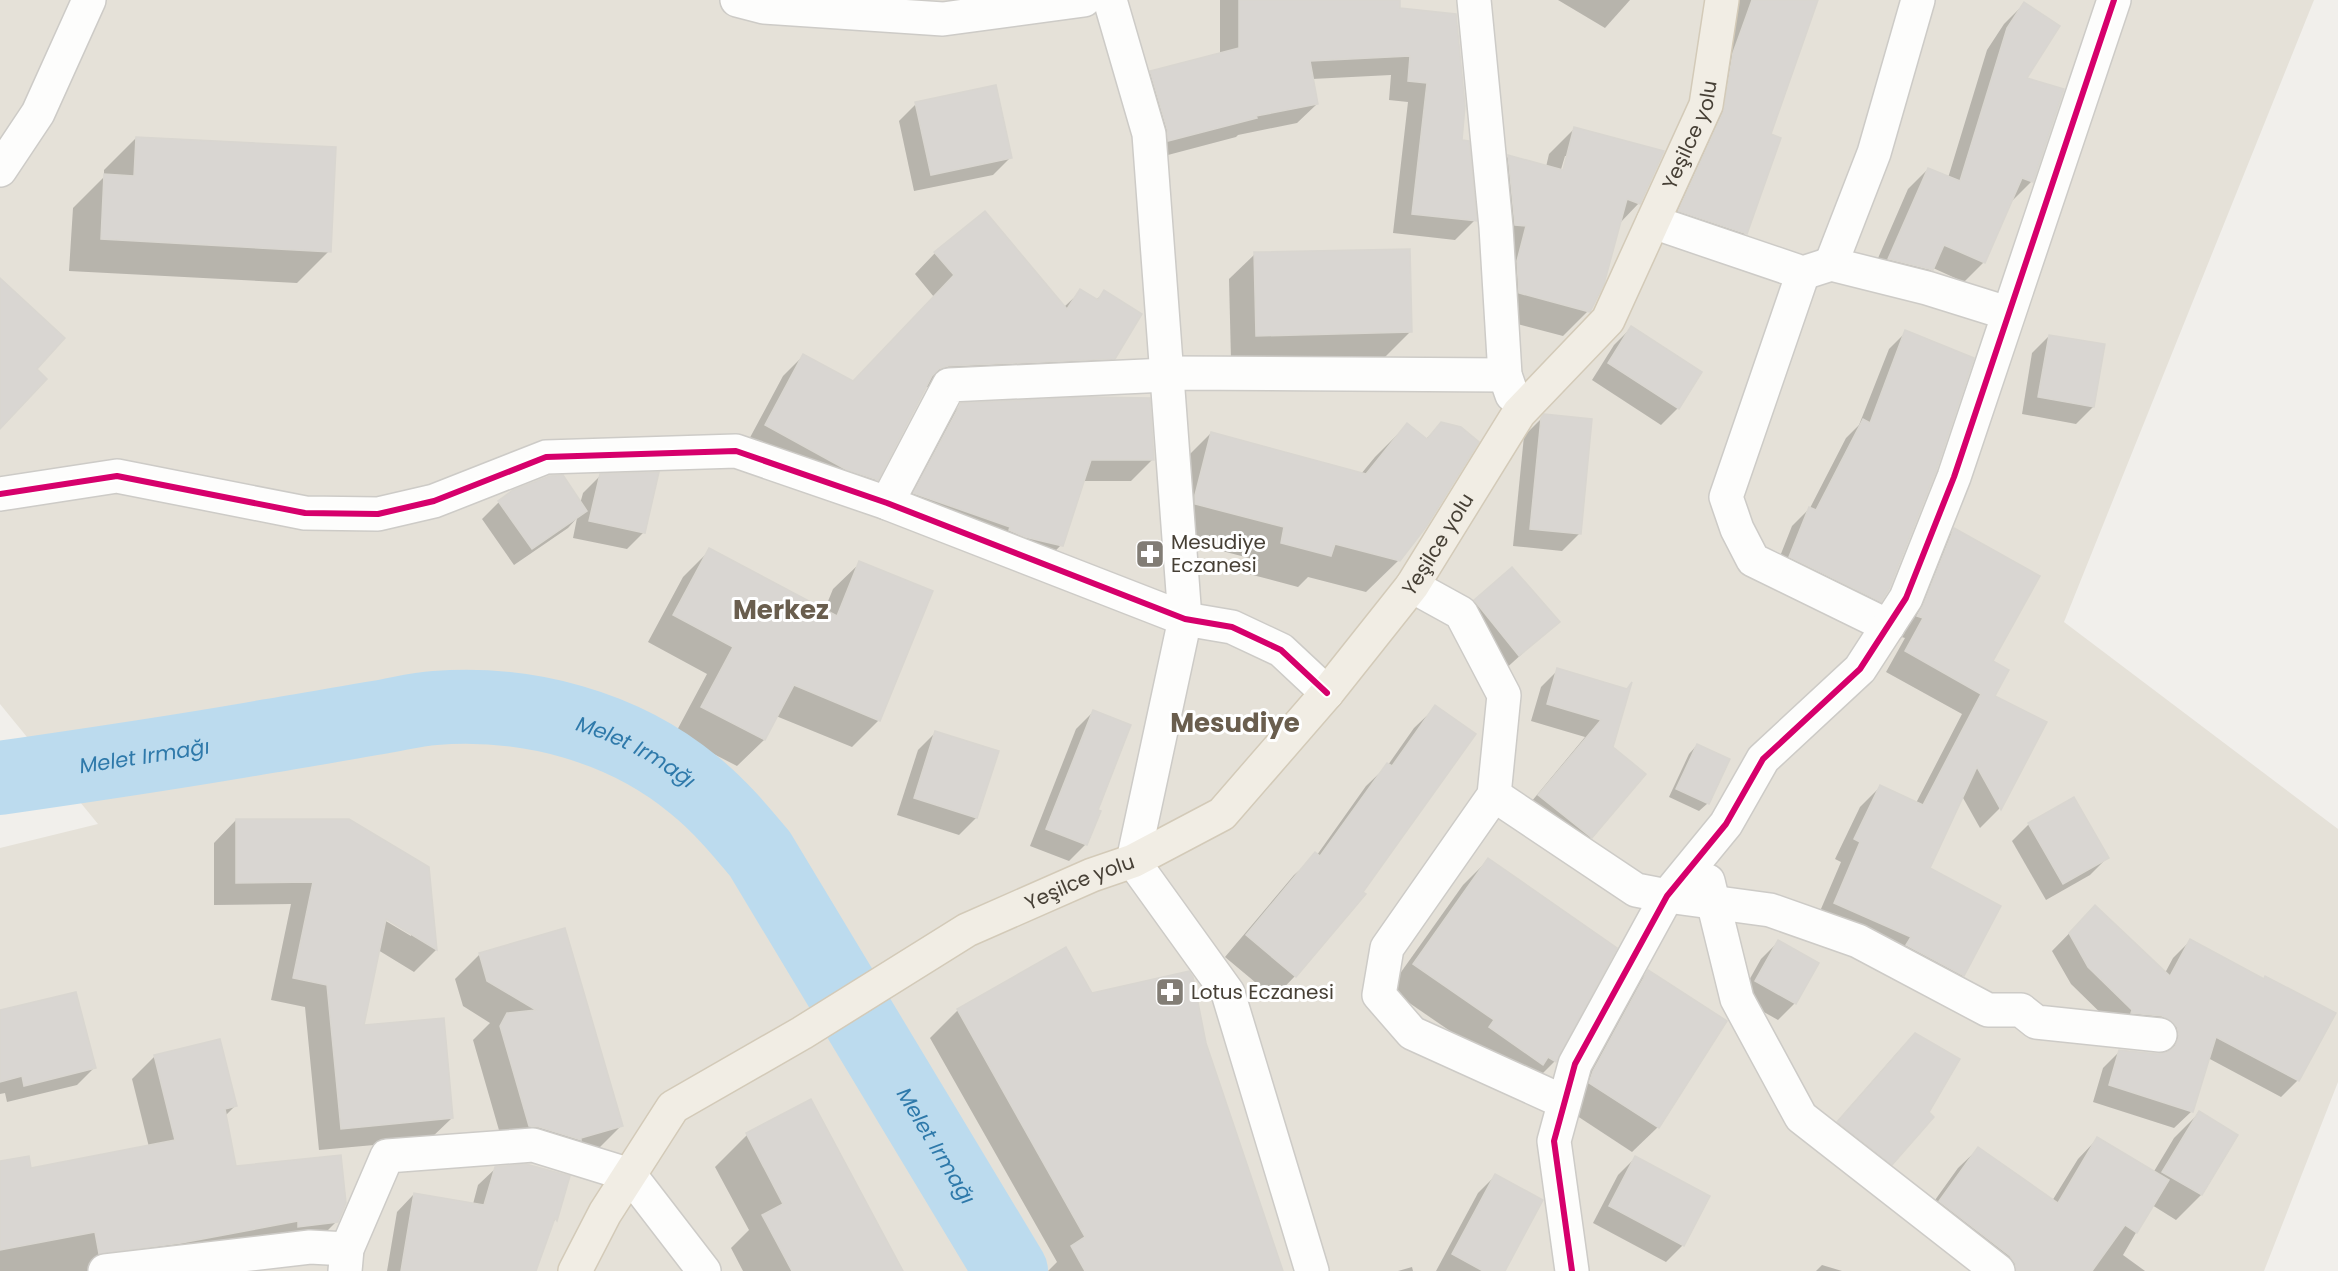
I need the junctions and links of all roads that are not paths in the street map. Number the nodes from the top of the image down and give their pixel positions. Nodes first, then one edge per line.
1 (90, 0) edge
2 (737, 0) edge
3 (1084, 0) edge
4 (1110, 0) edge
5 (1474, 0) edge
6 (1722, 0) edge
7 (1918, 0) edge
8 (2114, 0) edge
9 (0, 170) edge
10 (1653, 222) junction
11 (1817, 269) junction
12 (2007, 312) junction
13 (1168, 373) junction
14 (1505, 375) junction
15 (1519, 413) junction
16 (0, 494) edge
17 (887, 503) junction
18 (1412, 586) junction
19 (1185, 619) junction
20 (1888, 626) junction
21 (1327, 693) junction
22 (1494, 795) junction
23 (1702, 854) junction
24 (1133, 861) junction
25 (1667, 896) junction
26 (1713, 901) junction
27 (2160, 1035) dead end
28 (1564, 1102) junction
29 (630, 1175) junction
30 (346, 1260) edge
31 (105, 1271) edge
32 (575, 1271) edge
33 (704, 1271) edge
34 (1312, 1271) edge
35 (1572, 1271) edge
36 (1998, 1271) edge

1 - 9 street
2 - 3 street
4 - 13 street
5 - 14 street
6 - 10 main road, Yeşilce yolu
7 - 11 street
8 - 12 street
10 - 11 street
10 - 15 main road, Yeşilce yolu
11 - 12 street
11 - 20 street
12 - 20 street
13 - 14 street
13 - 17 street
13 - 19 street
14 - 15 street
15 - 18 main road, Yeşilce yolu
16 - 17 street
17 - 19 street
18 - 21 main road, Yeşilce yolu
18 - 22 street
19 - 21 street
19 - 24 street
20 - 23 street
21 - 24 main road, Yeşilce yolu
22 - 25 street
22 - 28 street
23 - 25 street
23 - 26 street
24 - 29 main road, Yeşilce yolu
24 - 34 street
25 - 26 street
25 - 28 street
26 - 27 street
26 - 36 street
28 - 35 street
29 - 30 street
29 - 32 main road, Yeşilce yolu
29 - 33 street
30 - 31 street

